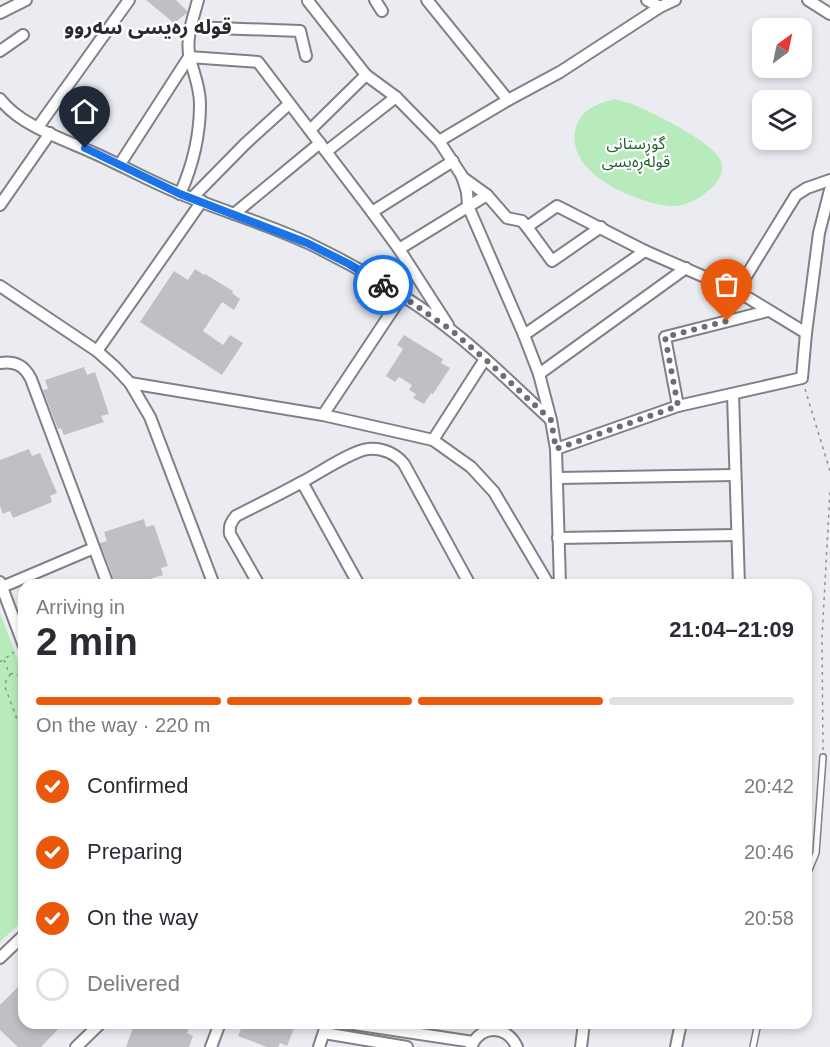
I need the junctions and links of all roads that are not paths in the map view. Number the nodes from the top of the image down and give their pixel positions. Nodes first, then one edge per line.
1 (26, 0) edge
2 (129, 0) edge
3 (198, 0) edge
4 (309, 0) edge
5 (375, 0) edge
6 (427, 0) edge
7 (647, 0) edge
8 (675, 0) edge
9 (808, 0) edge
10 (660, 7) junction
11 (382, 11) dead end
12 (0, 13) edge
13 (830, 14) edge
14 (190, 27) junction
15 (23, 35) dead end
16 (0, 51) edge
17 (306, 56) dead end
18 (189, 57) junction
19 (366, 75) junction
20 (396, 98) junction
21 (508, 100) junction
22 (289, 104) junction
23 (2, 106) edge
24 (38, 127) junction
25 (310, 130) junction
26 (50, 133) junction
27 (439, 141) junction
28 (324, 147) junction
29 (453, 161) junction
30 (120, 164) junction
31 (462, 176) junction
32 (830, 180) edge
33 (830, 190) edge
34 (180, 194) junction
35 (487, 195) junction
36 (197, 199) junction
37 (0, 205) edge
38 (468, 206) junction
39 (372, 212) junction
40 (234, 214) junction
41 (527, 227) junction
42 (601, 227) junction
43 (399, 249) junction
44 (645, 251) junction
45 (686, 268) junction
46 (0, 286) edge
47 (737, 291) junction
48 (402, 296) junction
49 (768, 311) junction
50 (451, 330) junction
51 (806, 333) junction
52 (524, 335) junction
53 (98, 351) junction
54 (485, 359) junction
55 (0, 363) edge
56 (538, 374) junction
57 (130, 383) junction
58 (733, 394) junction
59 (678, 406) junction
60 (323, 415) junction
61 (551, 420) junction
62 (433, 440) junction
63 (556, 449) junction
64 (735, 475) junction
65 (558, 478) junction
66 (302, 482) junction
67 (737, 536) junction
68 (558, 538) junction
69 (94, 549) junction
70 (106, 579) edge
71 (212, 579) edge
72 (256, 579) edge
73 (356, 579) edge
74 (467, 579) edge
75 (545, 579) edge
76 (560, 579) edge
77 (739, 579) edge
78 (1, 584) edge
79 (18, 630) edge
80 (823, 757) road end
81 (812, 863) edge
82 (18, 941) edge
83 (0, 958) edge
84 (95, 1029) edge
85 (217, 1029) edge
86 (326, 1029) edge
87 (330, 1029) edge
88 (381, 1029) edge
89 (492, 1029) edge
90 (501, 1029) edge
91 (583, 1029) edge
92 (680, 1029) edge
93 (757, 1029) edge
94 (472, 1045) edge
95 (76, 1047) edge
96 (211, 1047) edge
97 (318, 1047) edge
98 (407, 1047) edge
99 (517, 1047) edge
100 (581, 1047) edge
101 (676, 1047) edge
102 (753, 1047) edge

1 - 12 street
2 - 24 street
3 - 14 street
4 - 19 street
5 - 11 street
6 - 21 street
7 - 10 street
8 - 10 street
9 - 13 street
10 - 21 street
14 - 17 street
14 - 18 street
15 - 16 street
18 - 22 street
18 - 30 street
18 - 34 street
19 - 20 street
19 - 25 street
20 - 27 street
20 - 28 street
21 - 27 street
22 - 25 street
22 - 36 street
23 - 24 street
24 - 26 street
25 - 28 street
26 - 30 street
26 - 37 street
27 - 29 street
28 - 39 street
28 - 40 street
29 - 31 street
29 - 39 street
30 - 34 street
31 - 35 street
31 - 38 street
32 - 47 street
33 - 51 street
34 - 36 street
35 - 38 street
35 - 41 street
36 - 40 street
36 - 53 street
38 - 43 street
38 - 52 street
39 - 43 street
40 - 48 street
41 - 42 street
41 - 42 street
42 - 44 street
43 - 50 street
44 - 45 street
44 - 52 street
45 - 47 street
45 - 56 street
46 - 53 street
47 - 49 street
48 - 50 street
48 - 60 street
49 - 51 street
49 - 59 street
50 - 54 street
51 - 58 street
52 - 56 street
53 - 57 street
54 - 61 street
54 - 62 street
55 - 69 street
56 - 61 street
57 - 60 street
57 - 71 street
58 - 59 street
58 - 64 street
59 - 63 street
60 - 62 street
61 - 63 street
62 - 75 street
63 - 65 street
64 - 65 street
64 - 67 street
65 - 68 street
66 - 72 street
66 - 73 street
66 - 74 street
67 - 68 street
67 - 77 street
68 - 76 street
69 - 70 street
69 - 78 street
78 - 79 street
80 - 81 lane
82 - 83 street
84 - 95 street
85 - 96 street
86 - 97 street
87 - 98 street
88 - 94 street
89 - 94 street
90 - 99 street
91 - 100 street
92 - 101 street
93 - 102 lane

